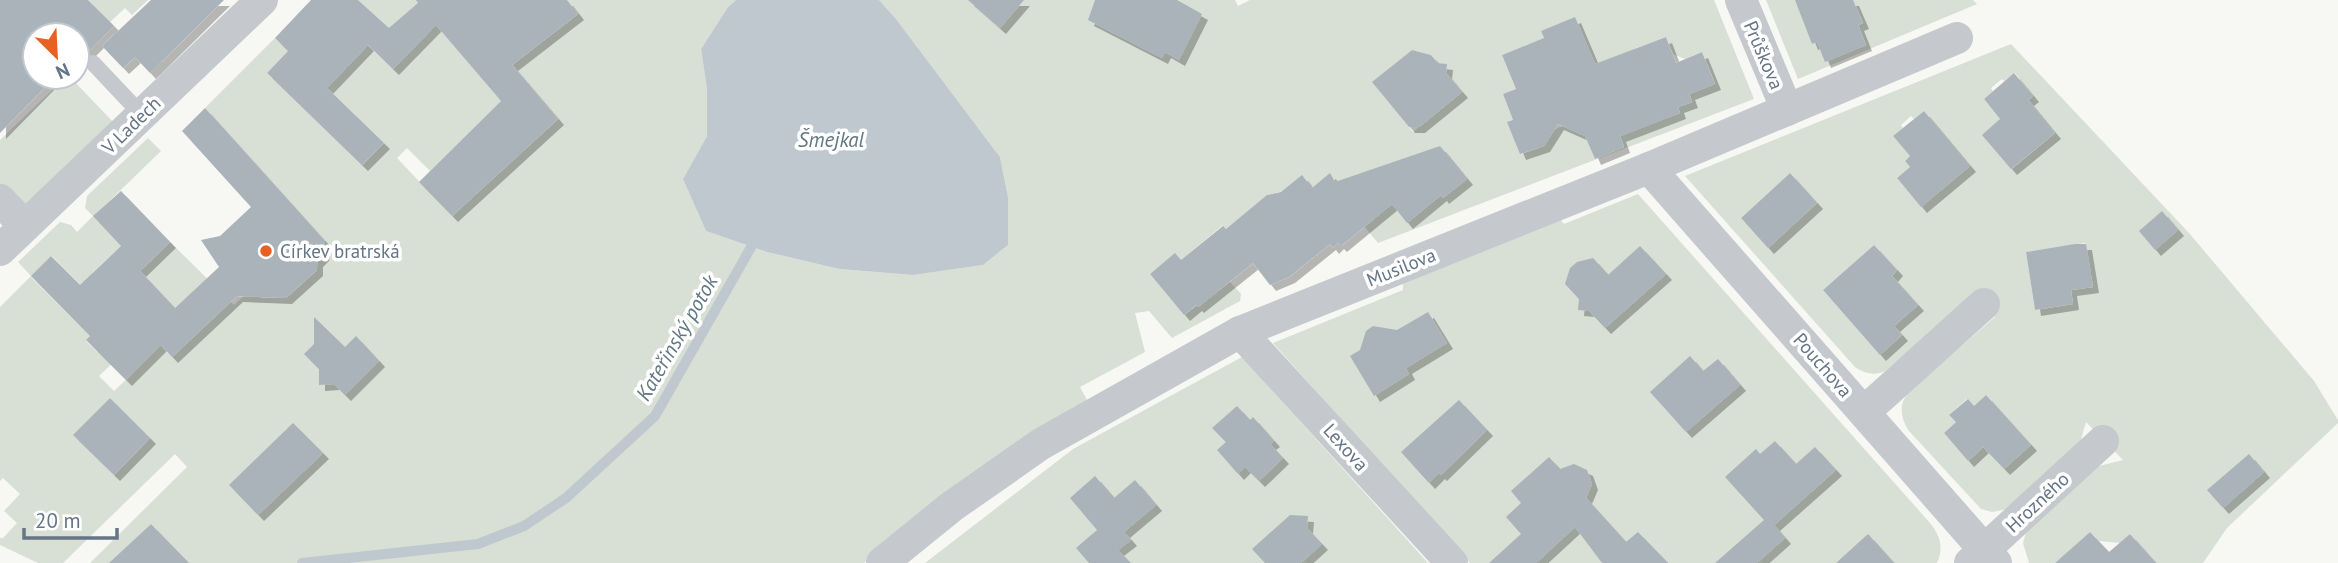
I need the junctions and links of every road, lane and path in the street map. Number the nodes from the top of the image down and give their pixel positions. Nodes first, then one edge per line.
1 (262, 0) edge
2 (1741, 0) edge
3 (1957, 38) dead end
4 (93, 63) dead end
5 (1787, 110) junction
6 (142, 115) junction
7 (1649, 168) junction
8 (0, 200) edge
9 (25, 226) junction
10 (0, 250) edge
11 (1984, 304) dead end
12 (1240, 332) junction
13 (1864, 412) junction
14 (2103, 441) dead end
15 (1984, 559) edge
16 (883, 563) edge
17 (1452, 563) edge

1 - 6 street, V Ladech
2 - 5 street, Průškova
3 - 5 street, Musilova
4 - 6 lane
5 - 7 street, Musilova
6 - 9 street, V Ladech
7 - 12 street, Musilova
7 - 13 street, Pouchova
8 - 9 street
9 - 10 street, V Ladech
11 - 13 street
12 - 16 street, Musilova
12 - 17 street, Lexova
13 - 15 street, Pouchova
14 - 15 street, Hrozného

